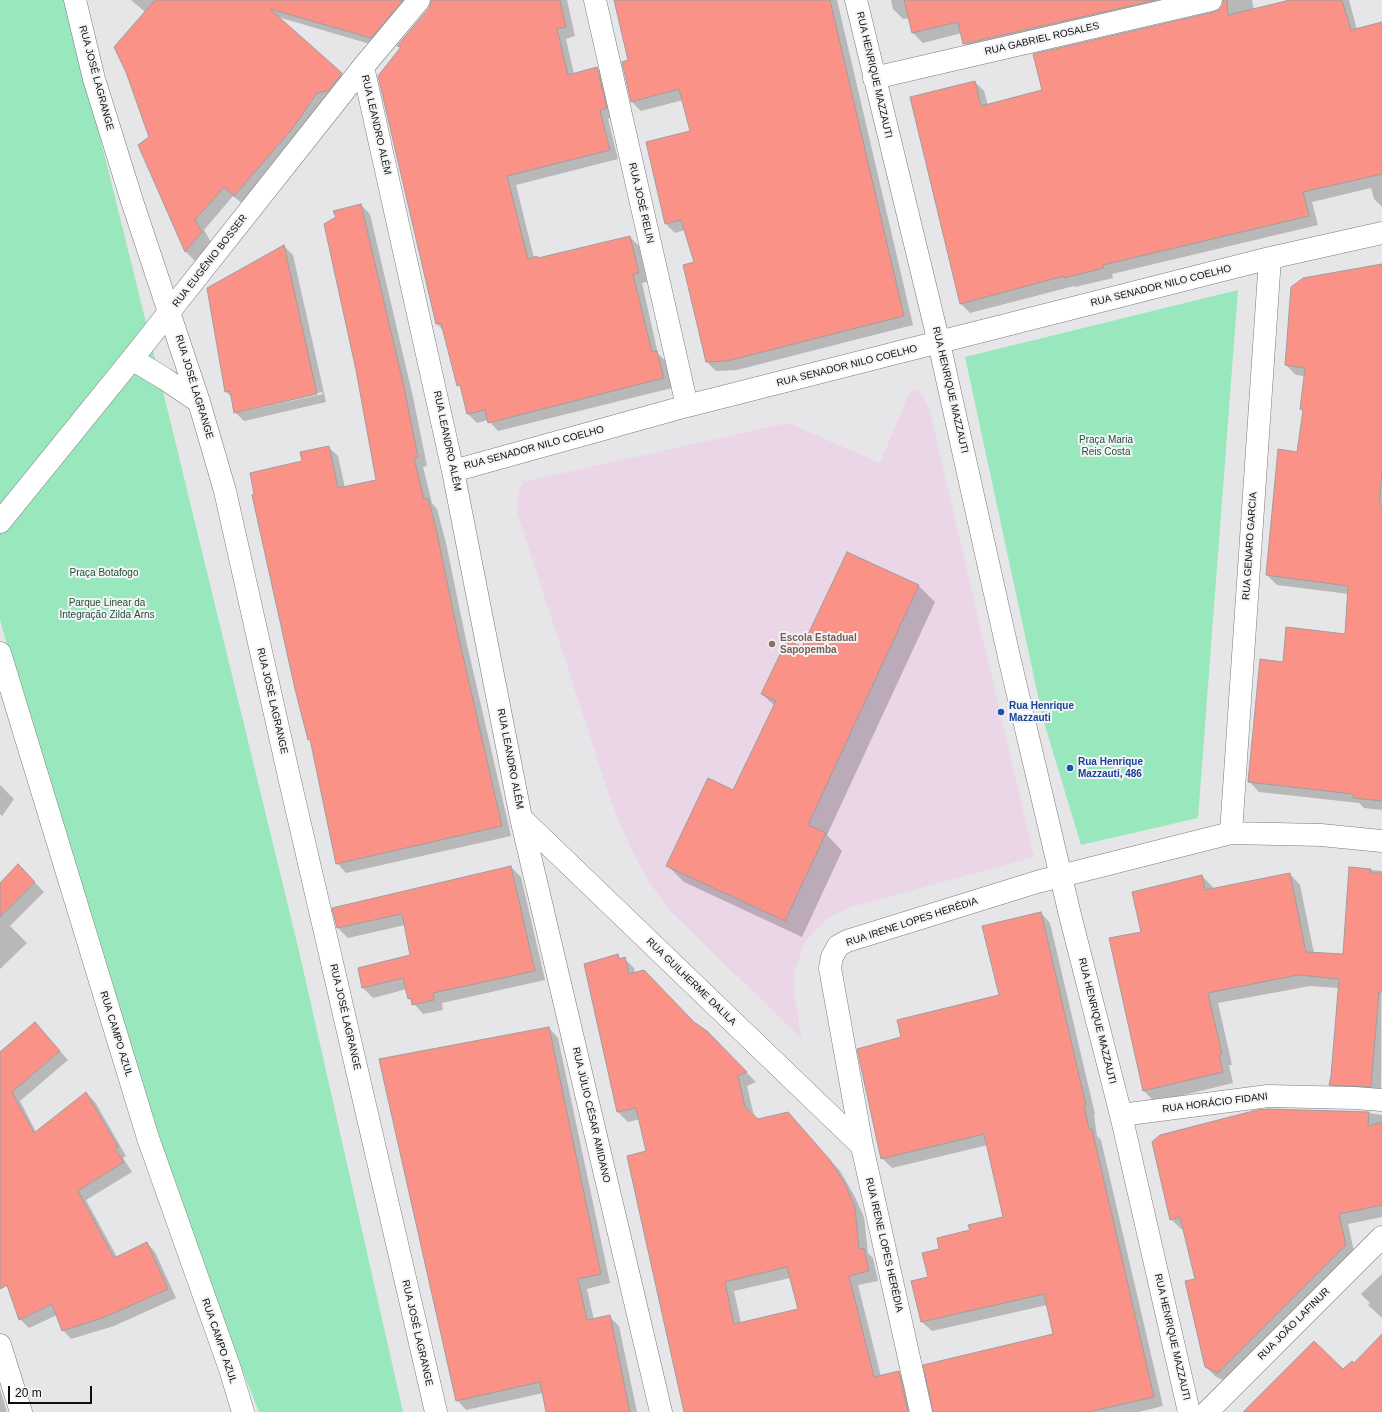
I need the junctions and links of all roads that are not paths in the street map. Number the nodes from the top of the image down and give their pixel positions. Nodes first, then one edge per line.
1 (75, 0) edge
2 (419, 0) edge
3 (595, 0) edge
4 (856, 0) edge
5 (1210, 0) edge
6 (363, 67) junction
7 (874, 78) junction
8 (1382, 233) edge
9 (1270, 258) junction
10 (170, 312) junction
11 (940, 343) junction
12 (132, 359) junction
13 (199, 402) junction
14 (687, 406) junction
15 (453, 471) junction
16 (0, 522) edge
17 (0, 653) edge
18 (521, 818) junction
19 (1231, 833) junction
20 (1382, 841) edge
21 (1061, 876) junction
22 (1382, 1100) edge
23 (1120, 1114) junction
24 (862, 1146) junction
25 (1382, 1237) edge
26 (0, 1345) edge
27 (21, 1412) edge
28 (242, 1412) edge
29 (436, 1412) edge
30 (661, 1412) edge
31 (921, 1412) edge
32 (1189, 1412) edge
33 (1207, 1412) edge

1 - 10 street, RUA JOSÉ LAGRANGE
2 - 6 street, RUA EUGÊNIO BOSSER
3 - 14 street, RUA JOSÉ RELIN
4 - 7 street, RUA HENRIQUE MAZZAUTI
5 - 7 street, RUA GABRIEL ROSALES
6 - 10 street, RUA EUGÊNIO BOSSER
6 - 15 street, RUA LEANDRO ALÉM
7 - 11 street, RUA HENRIQUE MAZZAUTI
8 - 9 street, RUA SENADOR NILO COELHO
9 - 11 street, RUA SENADOR NILO COELHO
9 - 19 street, RUA GENARO GARCIA
10 - 12 street, RUA EUGÊNIO BOSSER
10 - 13 street, RUA JOSÉ LAGRANGE
11 - 14 street, RUA SENADOR NILO COELHO
11 - 21 street, RUA HENRIQUE MAZZAUTI
12 - 13 street
12 - 16 street, RUA EUGÊNIO BOSSER
13 - 29 street, RUA JOSÉ LAGRANGE
14 - 15 street, RUA SENADOR NILO COELHO
15 - 18 street, RUA LEANDRO ALÉM
17 - 28 street, RUA CAMPO AZUL
18 - 24 street, RUA GUILHERME DALILA
18 - 30 street, RUA JÚLIO CÉSAR AMIDANO
19 - 20 street, RUA IRENE LOPES HERÉDIA
19 - 21 street, RUA IRENE LOPES HERÉDIA
21 - 23 street, RUA HENRIQUE MAZZAUTI
21 - 24 street, RUA IRENE LOPES HERÉDIA
22 - 23 street, RUA HORÁCIO FIDANI
23 - 32 street, RUA HENRIQUE MAZZAUTI
24 - 31 street, RUA IRENE LOPES HERÉDIA
25 - 33 street, RUA JOÃO LAFINUR
26 - 27 street

